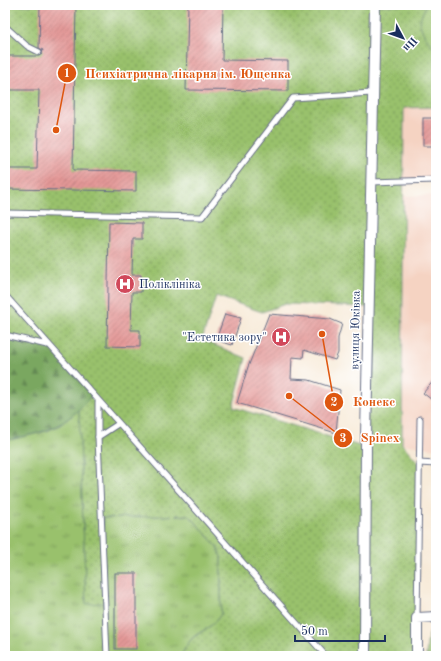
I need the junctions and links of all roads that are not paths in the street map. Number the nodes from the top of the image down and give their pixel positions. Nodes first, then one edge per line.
1 (375, 5) edge
2 (5, 26) edge
3 (39, 52) dead end
4 (372, 93) junction
5 (436, 180) edge
6 (371, 182) junction
7 (5, 212) edge
8 (5, 295) edge
9 (5, 335) edge
10 (47, 344) junction
11 (98, 402) junction
12 (420, 419) dead end
13 (118, 424) junction
14 (98, 437) junction
15 (419, 463) junction
16 (436, 464) edge
17 (436, 617) edge
18 (417, 618) junction
19 (107, 656) edge
20 (326, 656) edge
21 (365, 656) edge
22 (417, 656) edge

1 - 4 street, вулиця Юківка
2 - 3 lane
4 - 6 street, вулиця Юківка
4 - 7 lane
5 - 6 lane
6 - 21 street, вулиця Юківка
8 - 10 lane
9 - 10 lane
10 - 11 lane
11 - 13 lane
11 - 14 lane
12 - 15 lane
13 - 14 lane
13 - 20 lane
14 - 19 lane
15 - 16 lane
15 - 18 lane
17 - 18 street
18 - 22 street

